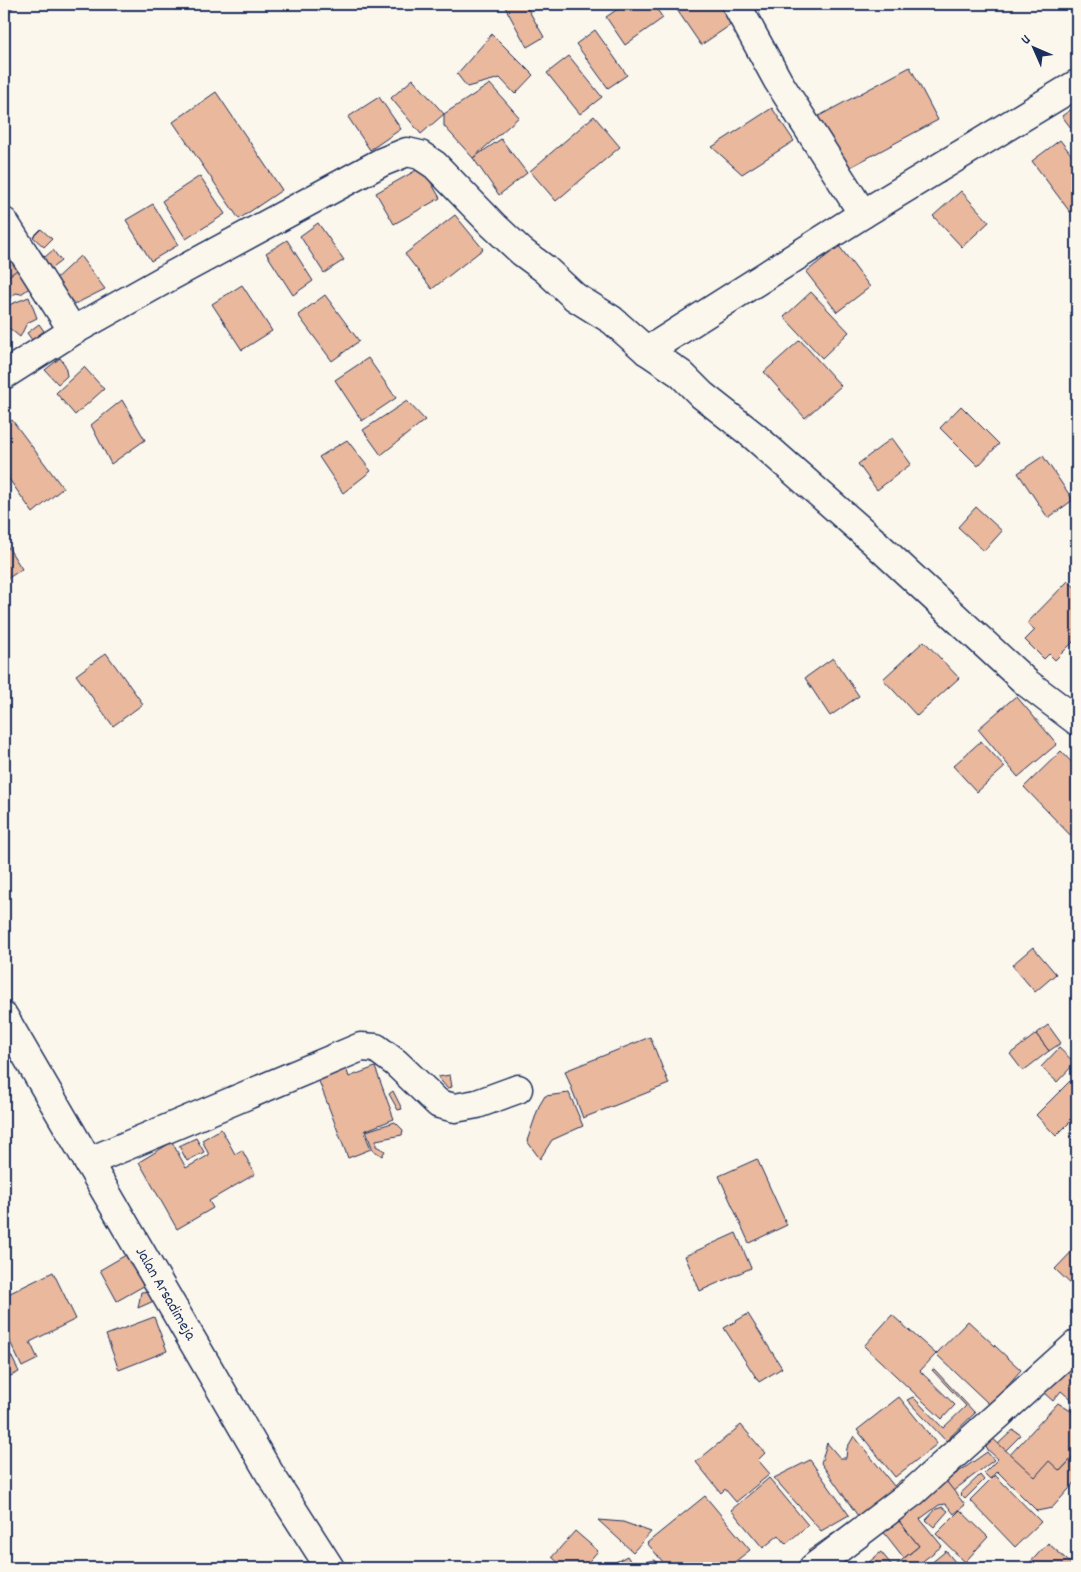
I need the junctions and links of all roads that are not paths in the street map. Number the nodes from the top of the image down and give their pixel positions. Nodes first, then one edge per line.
1 (736, 4) edge
2 (1077, 84) edge
3 (863, 214) junction
4 (4, 222) edge
5 (73, 331) junction
6 (647, 350) junction
7 (4, 376) edge
8 (1077, 721) edge
9 (4, 1017) edge
10 (518, 1089) dead end
11 (88, 1162) junction
12 (1077, 1344) edge
13 (330, 1568) edge
14 (813, 1568) edge

1 - 3 street
2 - 3 street
3 - 6 street
4 - 5 street
5 - 6 street
5 - 7 street
6 - 8 street
9 - 11 street, Jalan Arsadimeja
10 - 11 street
11 - 13 street, Jalan Arsadimeja
12 - 14 street

